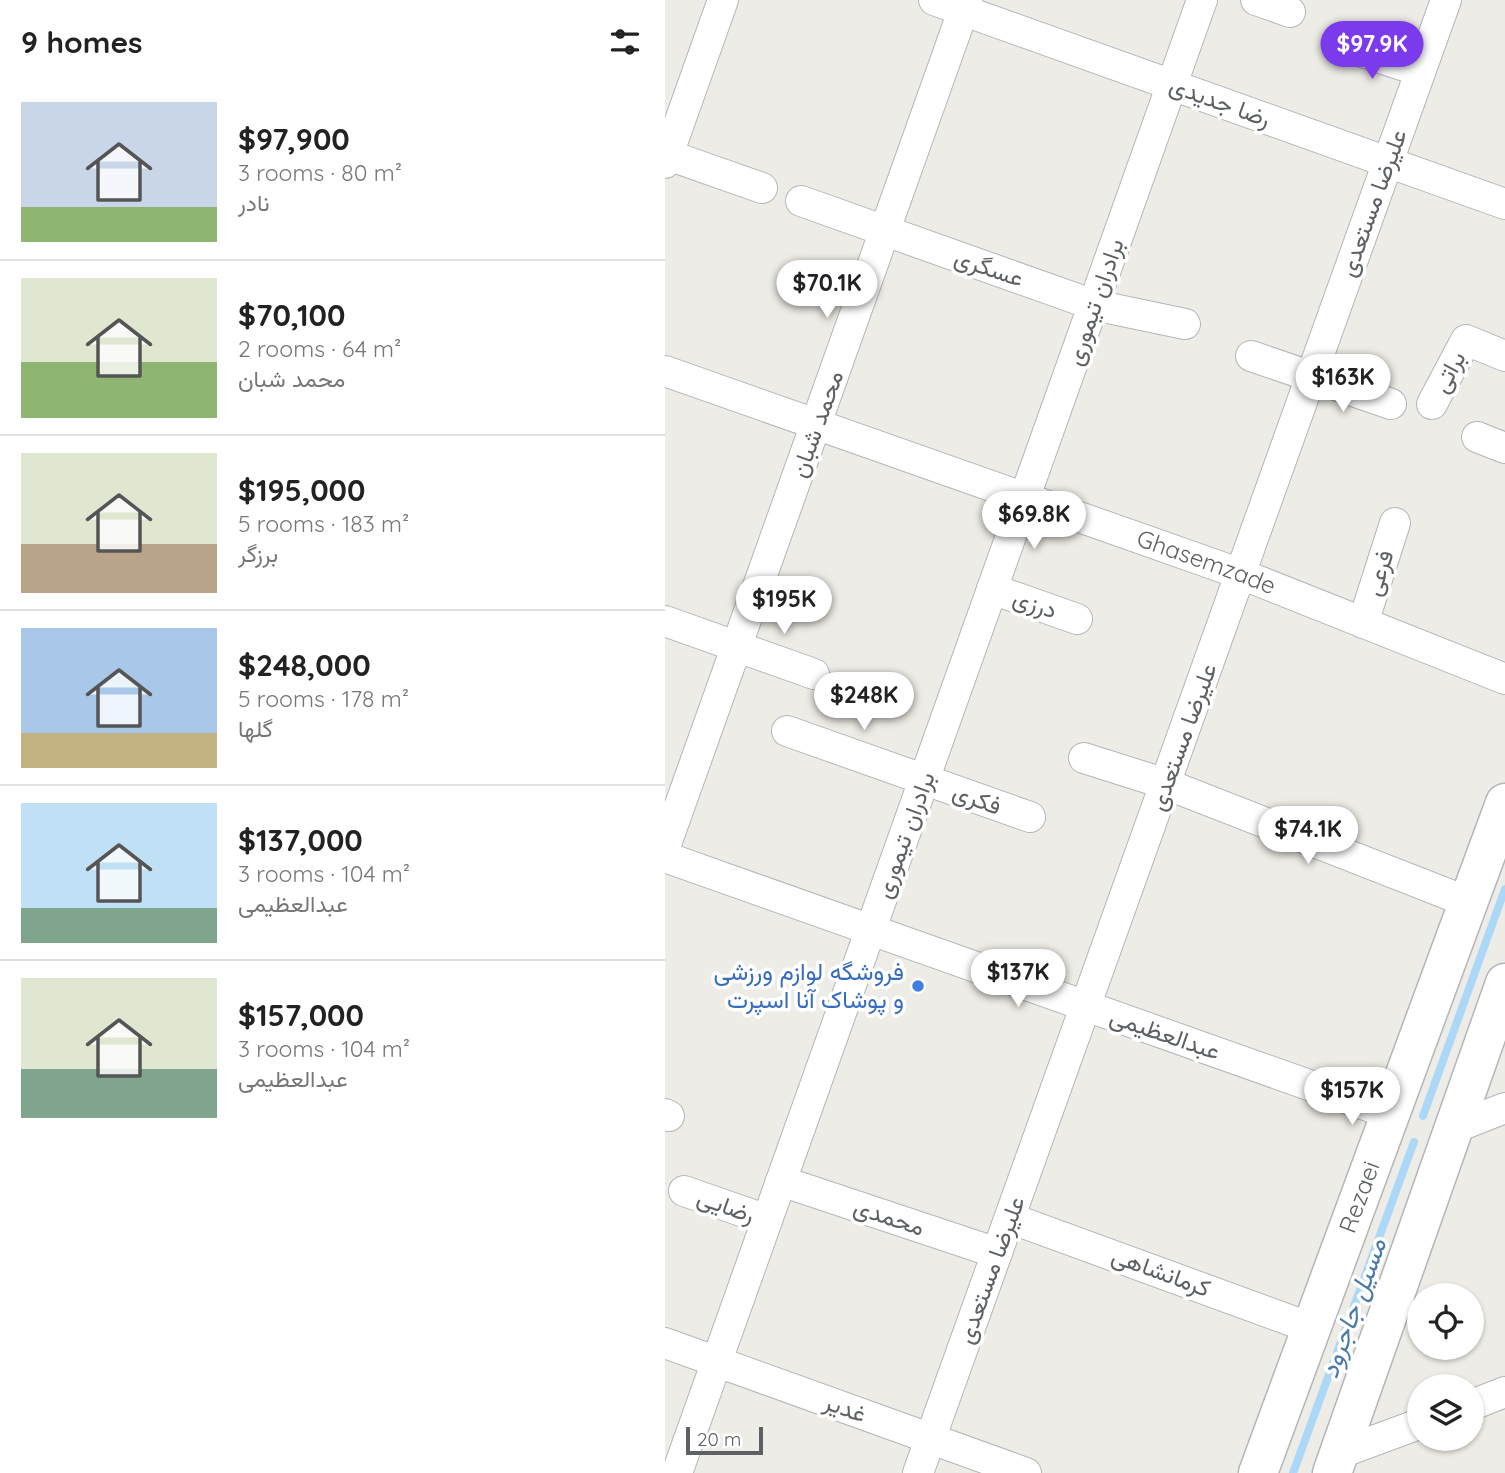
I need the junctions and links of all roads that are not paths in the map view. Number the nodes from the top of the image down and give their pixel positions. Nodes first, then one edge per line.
1 (723, 0) edge
2 (934, 0) edge
3 (1202, 0) edge
4 (1256, 0) edge
5 (1446, 0) edge
6 (965, 5) edge
7 (1290, 12) dead end
8 (1338, 44) dead end
9 (1420, 71) junction
10 (1172, 85) junction
11 (668, 146) edge
12 (1388, 162) junction
13 (762, 188) dead end
14 (801, 201) dead end
15 (1505, 204) edge
16 (885, 231) junction
17 (1094, 305) junction
18 (1185, 324) dead end
19 (1251, 356) dead end
20 (1505, 356) edge
21 (665, 371) edge
22 (1311, 377) junction
23 (1391, 404) dead end
24 (1432, 404) dead end
25 (818, 425) junction
26 (1477, 437) dead end
27 (1505, 448) edge
28 (1027, 499) junction
29 (1395, 523) dead end
30 (1241, 574) junction
31 (992, 589) junction
32 (1077, 619) dead end
33 (665, 621) edge
34 (1363, 623) junction
35 (737, 647) junction
36 (814, 674) dead end
37 (1505, 678) edge
38 (787, 731) dead end
39 (1084, 758) dead end
40 (924, 780) junction
41 (1166, 784) junction
42 (1505, 803) edge
43 (1030, 817) dead end
44 (665, 847) edge
45 (665, 857) edge
46 (1468, 902) junction
47 (871, 930) junction
48 (1505, 983) edge
49 (1087, 1006) junction
50 (1505, 1108) edge
51 (1388, 1113) junction
52 (1454, 1128) junction
53 (781, 1181) junction
54 (684, 1191) dead end
55 (1010, 1218) junction
56 (767, 1220) junction
57 (997, 1253) junction
58 (1311, 1328) junction
59 (665, 1343) edge
60 (717, 1362) junction
61 (1505, 1392) edge
62 (1484, 1400) edge
63 (1407, 1430) edge
64 (931, 1439) junction
65 (1335, 1464) edge
66 (677, 1473) edge
67 (918, 1473) edge
68 (1026, 1473) edge
69 (1258, 1473) edge

1 - 11 street
2 - 6 street, رضا جدیدی
3 - 10 street, برادران تیموری
4 - 7 street
5 - 9 street, علیرضا مستعدی
6 - 10 street, رضا جدیدی
6 - 16 street, محمد شبان
8 - 9 street
9 - 12 street, علیرضا مستعدی
10 - 12 street, رضا جدیدی
10 - 17 street, برادران تیموری
11 - 13 street
12 - 15 street, رضا جدیدی
12 - 22 street, علیرضا مستعدی
14 - 16 street, عسگری
16 - 17 street, عسگری
16 - 25 street, محمد شبان
17 - 18 street, عسگری
17 - 28 street, برادران تیموری
19 - 22 street
20 - 24 street, براتی
21 - 25 street, Ghasemzade
22 - 23 street
22 - 30 street, علیرضا مستعدی
25 - 28 street, Ghasemzade
25 - 35 street, محمد شبان
26 - 27 street
28 - 30 street, Ghasemzade
28 - 31 street, برادران تیموری
29 - 34 street, فرعی
30 - 34 street, Ghasemzade
30 - 41 street, علیرضا مستعدی
31 - 32 street, درزی
31 - 40 street, برادران تیموری
33 - 35 street
34 - 37 street, Ghasemzade
35 - 36 street
35 - 44 street, محمد شبان
38 - 40 street, فکری
39 - 41 street
40 - 43 street, فکری
40 - 47 street, برادران تیموری
41 - 46 street
41 - 49 street, علیرضا مستعدی
42 - 46 main road, Rezaei
45 - 47 street, عبدالعظیمی
46 - 51 main road, Rezaei
47 - 49 street, عبدالعظیمی
47 - 53 street, برادران تیموری
48 - 52 main road
49 - 51 street, عبدالعظیمی
49 - 55 street, علیرضا مستعدی
50 - 52 street
51 - 58 main road, Rezaei
52 - 65 main road
53 - 56 street, برادران تیموری
53 - 57 street, محمدی
54 - 56 street, رضایی
55 - 57 street, علیرضا مستعدی
55 - 58 street, کرمانشاهی
56 - 60 street, برادران تیموری
57 - 64 street, علیرضا مستعدی
58 - 69 main road, Rezaei
59 - 60 street, غدیر
60 - 64 street, غدیر
60 - 66 street, برادران تیموری
61 - 62 street
63 - 65 street
64 - 67 street, علیرضا مستعدی
64 - 68 street, غدیر

